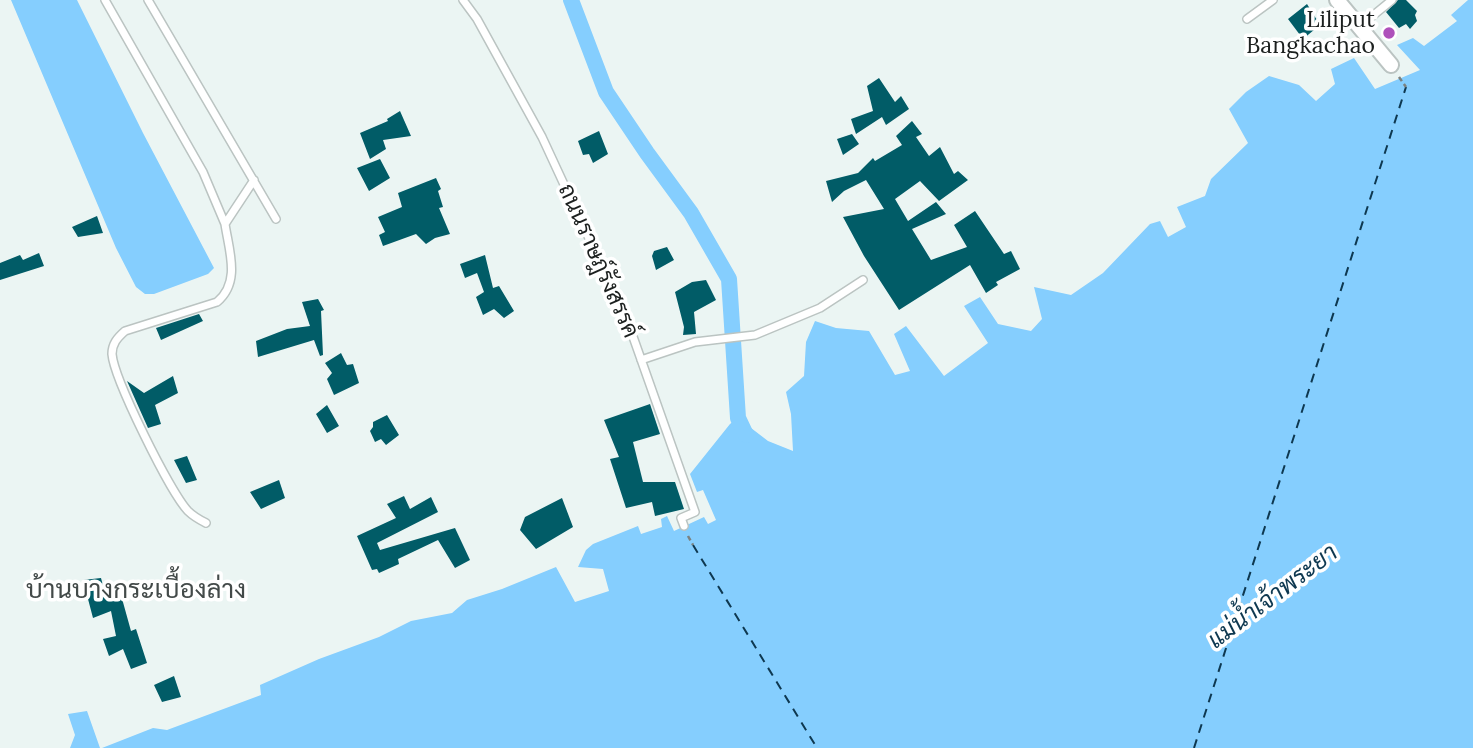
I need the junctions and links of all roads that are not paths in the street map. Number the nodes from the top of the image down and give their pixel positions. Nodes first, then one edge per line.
1 (105, 0) edge
2 (148, 0) edge
3 (463, 0) edge
4 (1273, 0) edge
5 (1337, 0) edge
6 (1392, 0) edge
7 (1247, 19) dead end
8 (1359, 27) junction
9 (1391, 65) dead end
10 (254, 180) junction
11 (276, 219) dead end
12 (225, 224) junction
13 (863, 280) dead end
14 (641, 360) junction
15 (206, 523) dead end
16 (684, 526) dead end

1 - 12 lane
2 - 10 lane
3 - 14 lane, ถนนราษฎ์รังสรรค์
4 - 7 lane
5 - 8 street
6 - 8 lane
8 - 9 street
10 - 11 lane
10 - 12 lane
12 - 15 lane
13 - 14 lane
14 - 16 lane, ถนนราษฎ์รังสรรค์

